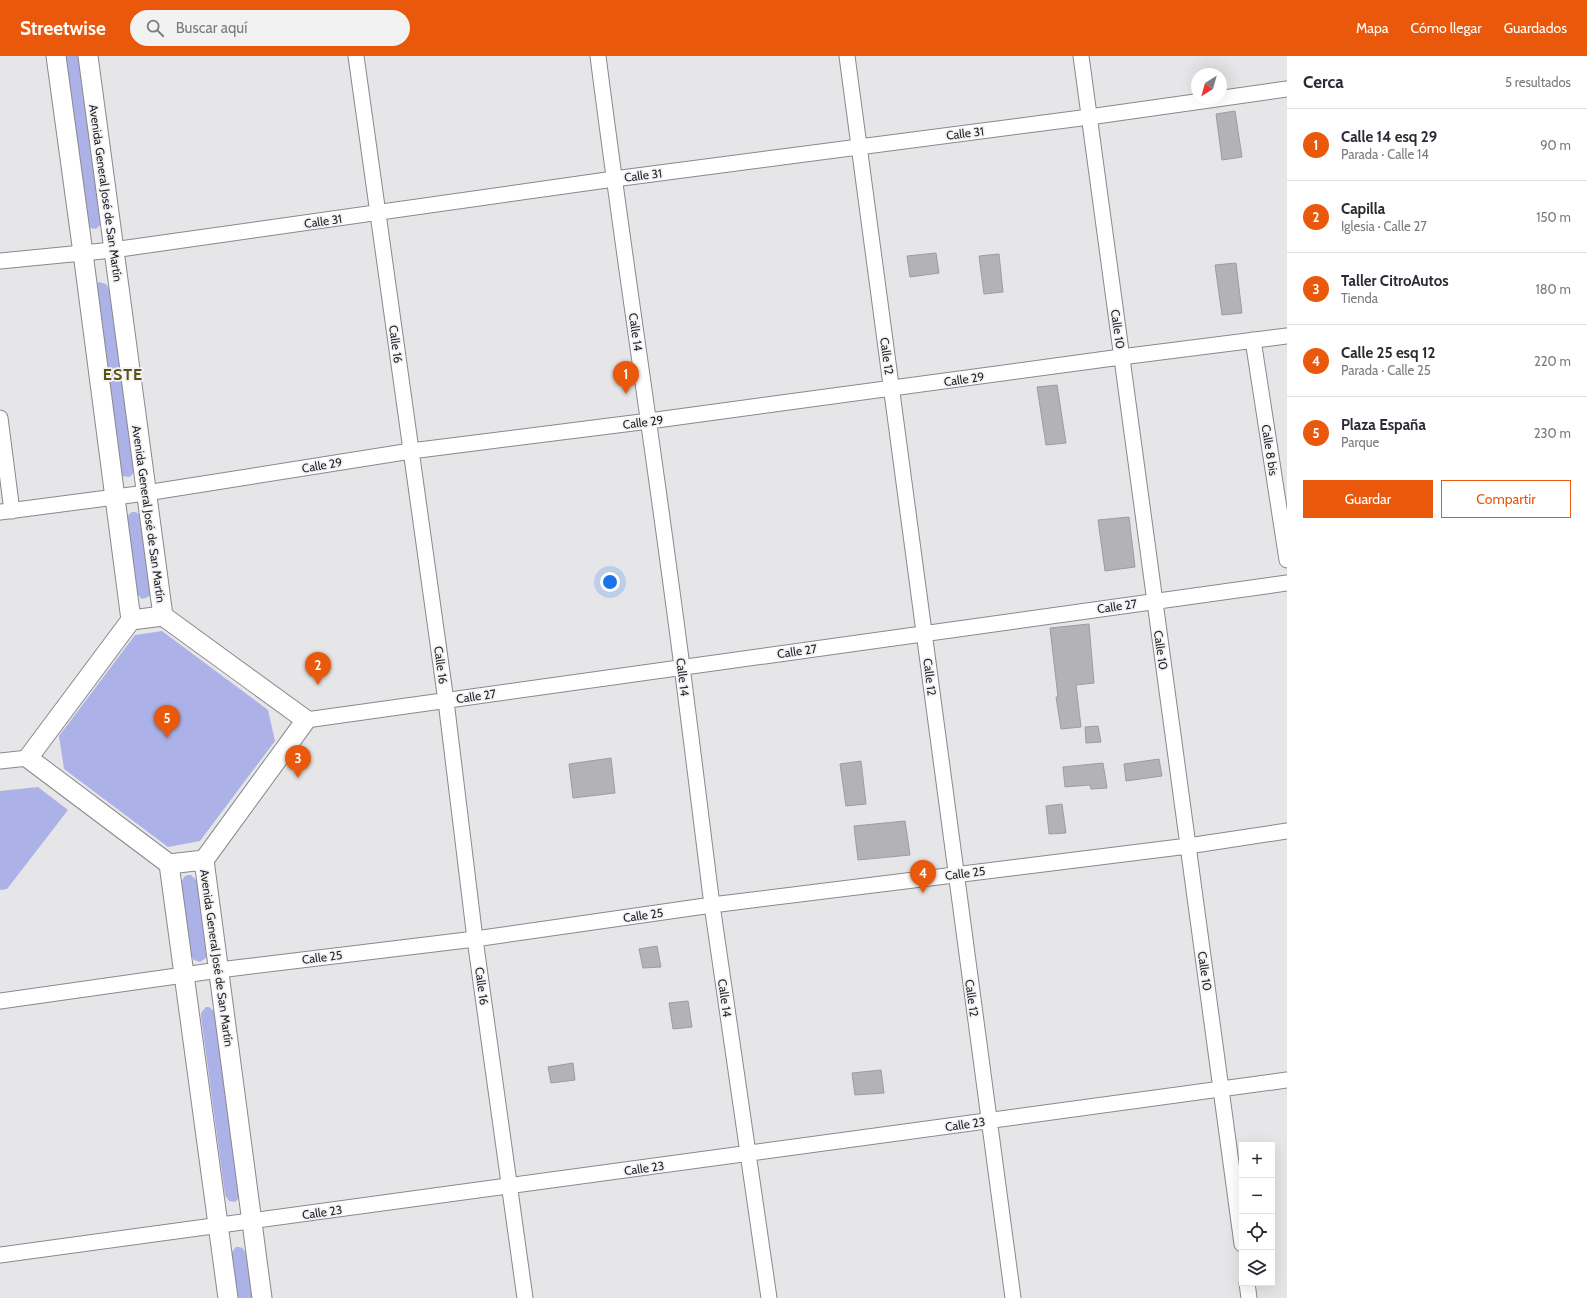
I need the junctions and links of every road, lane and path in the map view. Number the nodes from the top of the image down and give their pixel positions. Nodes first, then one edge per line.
1 (56, 56) edge
2 (88, 56) edge
3 (356, 56) edge
4 (598, 56) edge
5 (847, 56) edge
6 (1081, 56) edge
7 (1287, 89) edge
8 (1089, 117) junction
9 (859, 147) junction
10 (614, 179) junction
11 (378, 213) junction
12 (114, 250) junction
13 (83, 253) junction
14 (0, 261) edge
15 (1287, 336) edge
16 (1253, 340) junction
17 (1121, 357) junction
18 (891, 389) junction
19 (0, 418) edge
20 (649, 421) junction
21 (411, 451) junction
22 (146, 493) junction
23 (115, 497) junction
24 (6, 511) edge
25 (1287, 560) edge
26 (1287, 583) edge
27 (1155, 601) junction
28 (163, 616) junction
29 (130, 620) junction
30 (924, 633) junction
31 (682, 667) junction
32 (446, 701) junction
33 (306, 720) junction
34 (28, 758) junction
35 (0, 761) edge
36 (1287, 831) edge
37 (1188, 846) junction
38 (204, 860) junction
39 (169, 864) junction
40 (955, 874) junction
41 (712, 905) junction
42 (475, 939) junction
43 (218, 970) junction
44 (184, 975) junction
45 (0, 1001) edge
46 (1287, 1080) edge
47 (1221, 1089) junction
48 (989, 1121) junction
49 (747, 1154) junction
50 (510, 1186) junction
51 (252, 1221) junction
52 (1239, 1222) edge
53 (218, 1226) junction
54 (0, 1255) edge
55 (1247, 1286) edge
56 (228, 1298) edge
57 (262, 1298) edge
58 (525, 1298) edge
59 (769, 1298) edge
60 (1013, 1298) edge
61 (1249, 1298) edge

1 - 13 main road
2 - 12 main road, Avenida General José de San Martín
3 - 11 street, Calle 16
4 - 10 street, Calle 14
5 - 9 street, Calle 12
6 - 8 street, Calle 10
7 - 8 street, Calle 31
8 - 9 street, Calle 31
8 - 17 street, Calle 10
9 - 10 street, Calle 31
9 - 18 street, Calle 12
10 - 11 street, Calle 31
10 - 20 street, Calle 14
11 - 12 street, Calle 31
11 - 21 street, Calle 16
12 - 13 street, Calle 31
12 - 22 main road, Avenida General José de San Martín
13 - 14 street, Calle 31
13 - 23 main road
15 - 16 street, Calle 29
16 - 17 street, Calle 29
16 - 25 street, Calle 8 bis
17 - 18 street, Calle 29
17 - 27 street, Calle 10
18 - 20 street, Calle 29
18 - 30 street, Calle 12
19 - 24 street
20 - 21 street, Calle 29
20 - 31 street, Calle 14
21 - 22 street, Calle 29
21 - 32 street, Calle 16
22 - 23 street, Calle 29
22 - 28 main road, Avenida General José de San Martín
23 - 24 street, Calle 29
23 - 29 main road
26 - 27 street, Calle 27
27 - 30 street, Calle 27
27 - 37 street, Calle 10
28 - 29 main road
28 - 33 main road, Avenida General José de San Martín
29 - 34 main road
30 - 31 street, Calle 27
30 - 40 street, Calle 12
31 - 32 street, Calle 27
31 - 41 street, Calle 14
32 - 33 street, Calle 27
32 - 42 street, Calle 16
33 - 38 main road, Avenida General José de San Martín
34 - 35 street
34 - 39 main road
36 - 37 street, Calle 25
37 - 40 street, Calle 25
37 - 47 street, Calle 10
38 - 39 main road
38 - 43 main road, Avenida General José de San Martín
39 - 44 main road
40 - 41 street, Calle 25
40 - 48 street, Calle 12
41 - 42 street, Calle 25
41 - 49 street, Calle 14
42 - 43 street, Calle 25
42 - 50 street, Calle 16
43 - 44 street, Calle 25
43 - 51 main road, Avenida General José de San Martín
44 - 45 street, Calle 25
44 - 53 main road
46 - 47 street, Calle 23
47 - 48 street, Calle 23
47 - 52 street, Calle 10
48 - 49 street, Calle 23
48 - 60 street, Calle 12
49 - 50 street, Calle 23
49 - 59 street, Calle 14
50 - 51 street, Calle 23
50 - 58 street, Calle 16
51 - 53 street, Calle 23
51 - 57 main road, Avenida General José de San Martín
53 - 54 street, Calle 23
53 - 56 main road
55 - 61 street

